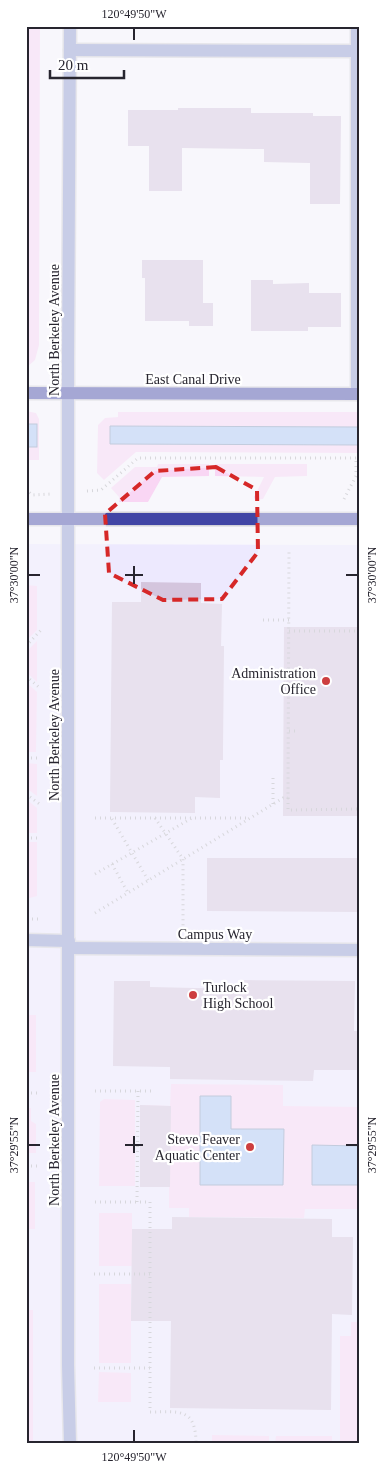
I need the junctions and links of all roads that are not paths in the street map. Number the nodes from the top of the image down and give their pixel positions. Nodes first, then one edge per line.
1 (70, 26) edge
2 (357, 26) edge
3 (70, 50) junction
4 (358, 51) edge
5 (358, 223) edge
6 (26, 393) edge
7 (68, 394) junction
8 (358, 394) edge
9 (26, 519) edge
10 (69, 519) junction
11 (360, 519) edge
12 (26, 940) edge
13 (69, 944) junction
14 (360, 950) edge
15 (70, 1444) edge

1 - 3 street, North Berkeley Avenue
2 - 4 street
3 - 4 street
3 - 7 street, North Berkeley Avenue
4 - 5 street
5 - 8 street
6 - 7 main road, East Canal Drive
7 - 8 main road, East Canal Drive
7 - 10 street, North Berkeley Avenue
9 - 10 main road
10 - 11 main road
10 - 13 street, North Berkeley Avenue
12 - 13 street, Campus Way
13 - 14 street, Campus Way
13 - 15 street, North Berkeley Avenue

